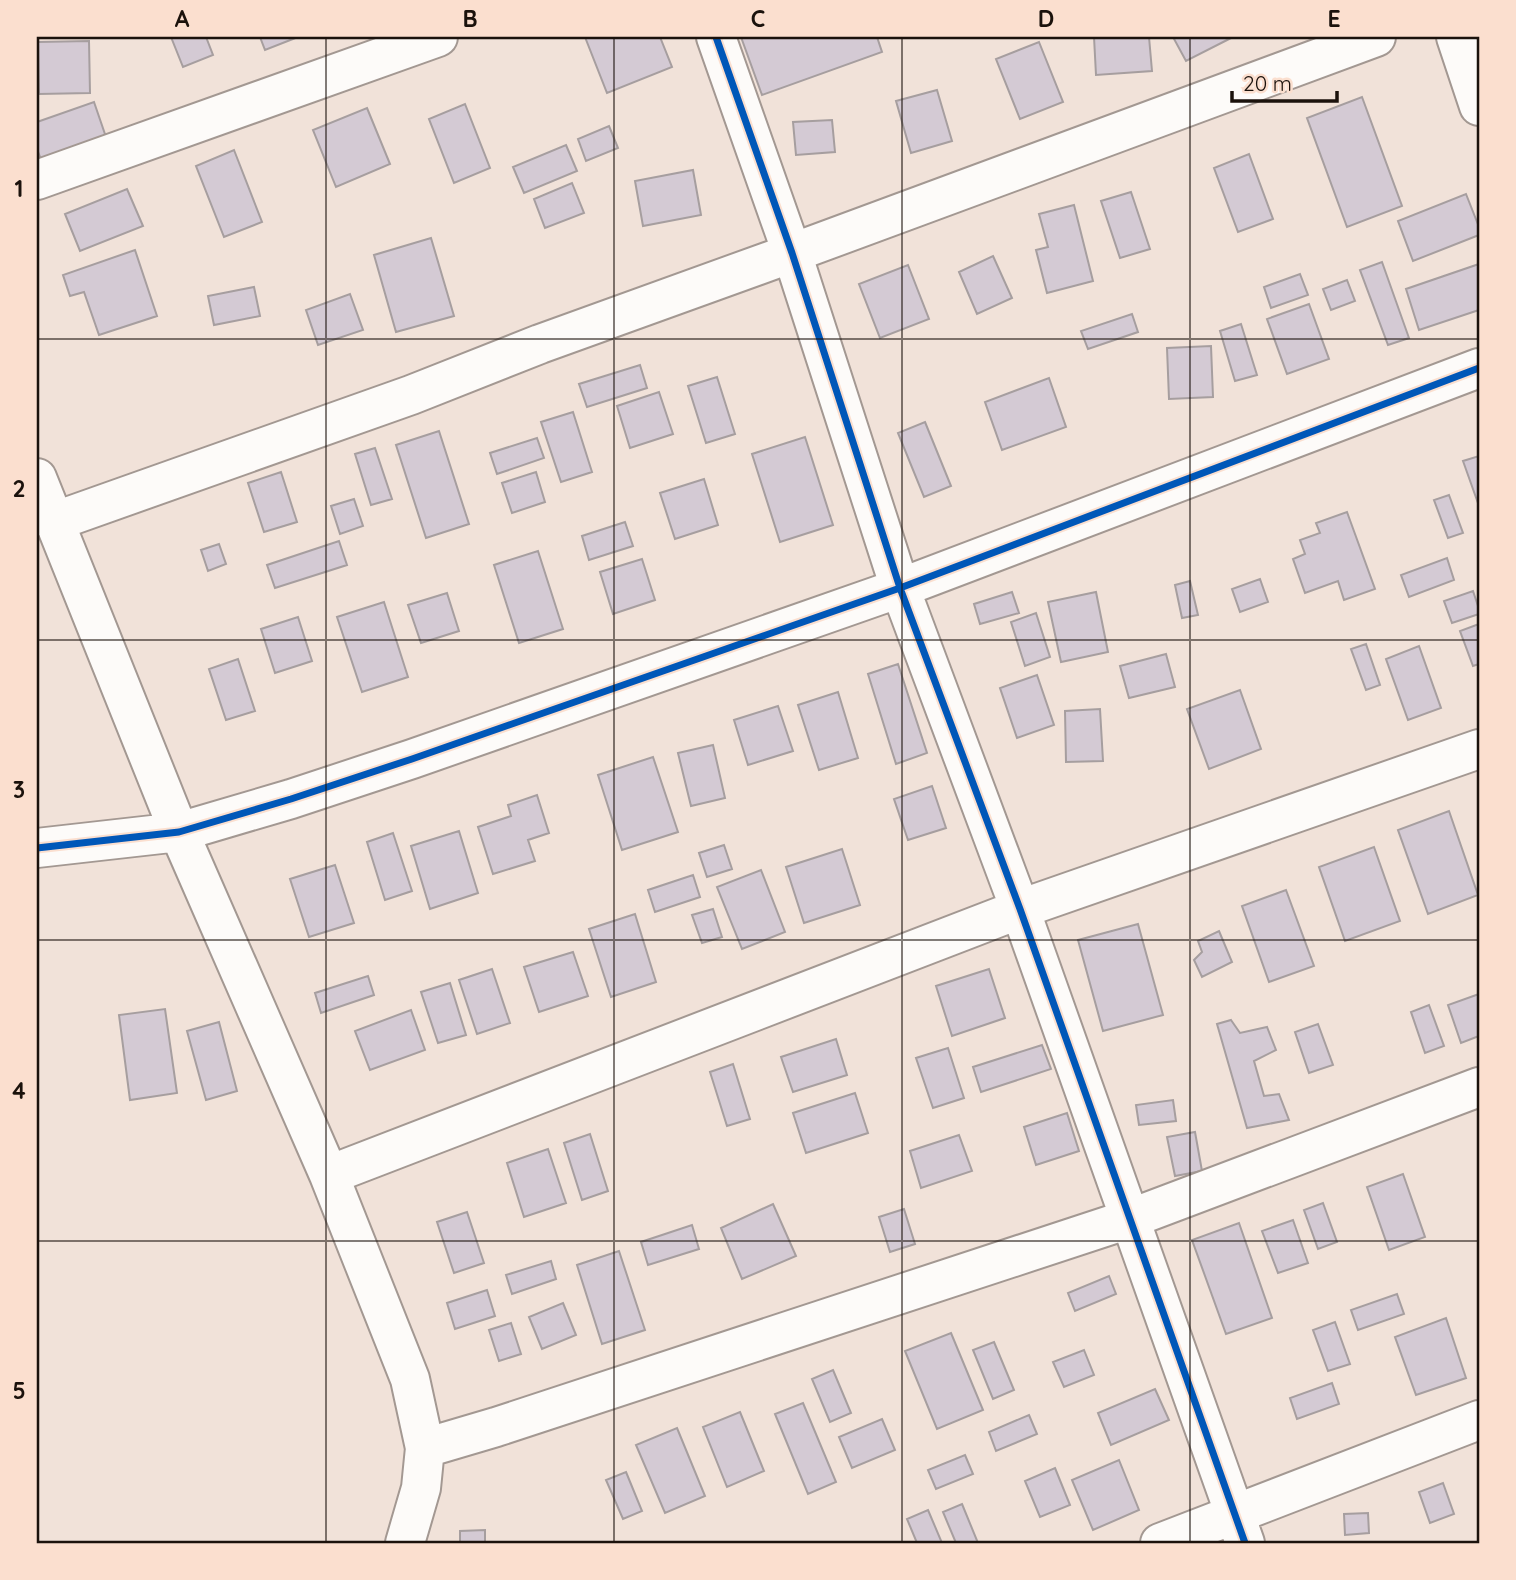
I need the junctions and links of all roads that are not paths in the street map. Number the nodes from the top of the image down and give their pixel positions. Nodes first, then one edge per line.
1 (438, 37) edge
2 (716, 37) edge
3 (1376, 37) edge
4 (1456, 37) edge
5 (1479, 106) edge
6 (37, 180) edge
7 (792, 253) junction
8 (1479, 368) edge
9 (37, 478) edge
10 (53, 522) junction
11 (900, 588) junction
12 (1479, 749) edge
13 (179, 832) junction
14 (37, 848) edge
15 (1020, 909) junction
16 (1479, 1087) edge
17 (329, 1175) junction
18 (1129, 1219) junction
19 (1479, 1420) edge
20 (425, 1448) junction
21 (1239, 1529) edge
22 (405, 1543) edge
23 (1160, 1543) edge

1 - 6 street
2 - 7 street
3 - 7 street
4 - 5 street
7 - 10 street
7 - 11 street
8 - 11 street
9 - 10 street
10 - 13 street
11 - 13 street
11 - 15 street
12 - 15 street
13 - 14 street
13 - 17 street
15 - 17 street
15 - 18 street
16 - 18 street
17 - 20 street
18 - 20 street
18 - 21 street
19 - 21 street
20 - 22 street
21 - 23 street

